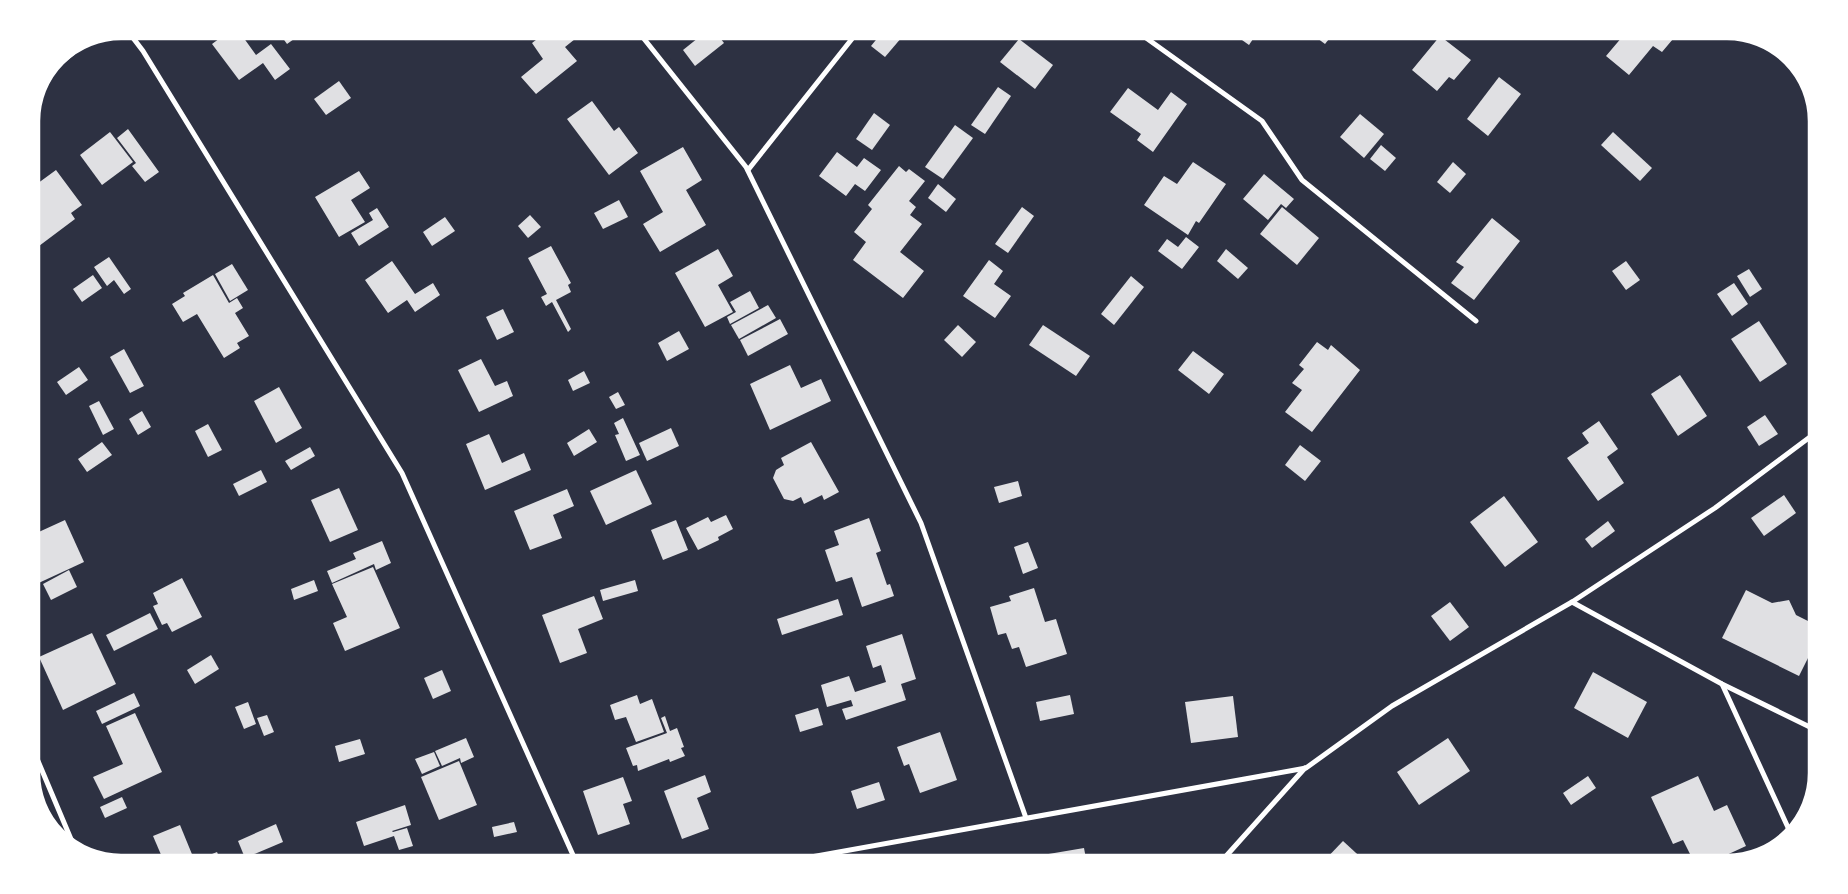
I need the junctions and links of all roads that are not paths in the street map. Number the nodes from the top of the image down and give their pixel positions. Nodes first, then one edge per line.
1 (133, 39) edge
2 (644, 39) edge
3 (851, 39) edge
4 (1148, 39) edge
5 (748, 170) junction
6 (1476, 321) dead end
7 (1809, 438) edge
8 (1572, 602) junction
9 (1722, 684) junction
10 (1809, 727) edge
11 (39, 763) edge
12 (1306, 768) junction
13 (1026, 818) junction
14 (1788, 828) edge
15 (70, 837) edge
16 (574, 855) edge
17 (822, 855) edge
18 (1227, 855) edge

1 - 16 street
2 - 5 street
3 - 5 street
4 - 6 street
5 - 13 street
7 - 8 street
8 - 9 street
8 - 12 street
9 - 10 street
9 - 14 street
11 - 15 street
12 - 13 street
12 - 18 street
13 - 17 street

